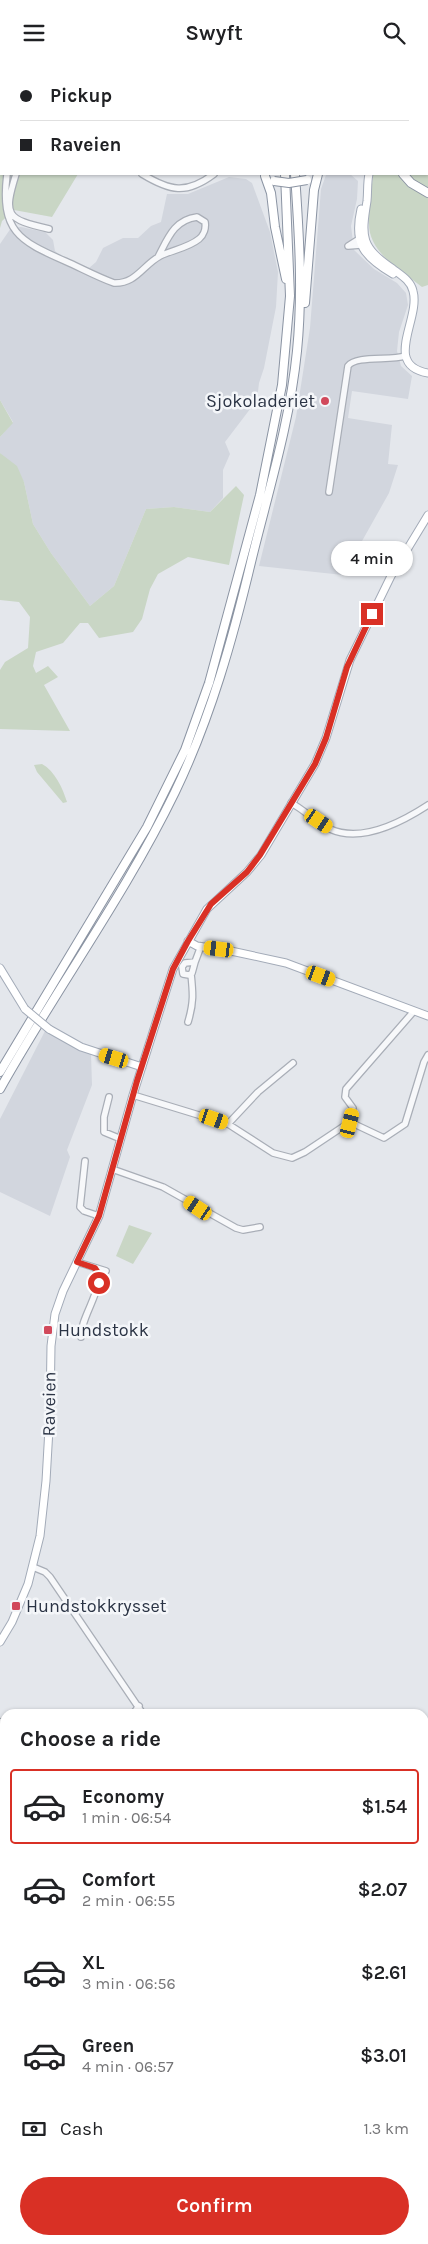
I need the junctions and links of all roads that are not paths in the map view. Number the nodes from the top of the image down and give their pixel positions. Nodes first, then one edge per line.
1 (7, 175) edge
2 (16, 175) edge
3 (144, 175) edge
4 (212, 175) edge
5 (264, 175) edge
6 (285, 175) edge
7 (295, 175) edge
8 (316, 175) edge
9 (318, 175) edge
10 (365, 175) edge
11 (369, 175) edge
12 (404, 175) edge
13 (428, 193) edge
14 (49, 229) dead end
15 (362, 241) junction
16 (158, 257) junction
17 (288, 327) junction
18 (406, 356) junction
19 (295, 369) junction
20 (428, 373) edge
21 (329, 492) dead end
22 (428, 515) edge
23 (291, 803) junction
24 (428, 805) edge
25 (188, 941) junction
26 (201, 946) junction
27 (195, 962) junction
28 (0, 968) edge
29 (191, 974) junction
30 (414, 1011) junction
31 (428, 1016) edge
32 (188, 1021) dead end
33 (428, 1055) edge
34 (292, 1063) dead end
35 (142, 1067) junction
36 (0, 1072) edge
37 (0, 1089) edge
38 (133, 1095) junction
39 (109, 1097) dead end
40 (350, 1123) junction
41 (228, 1124) junction
42 (121, 1139) junction
43 (85, 1161) dead end
44 (112, 1169) junction
45 (99, 1216) junction
46 (260, 1227) dead end
47 (77, 1262) junction
48 (95, 1268) junction
49 (106, 1271) dead end
50 (81, 1337) dead end
51 (34, 1567) junction
52 (0, 1642) edge
53 (138, 1706) junction
54 (136, 1709) edge
55 (140, 1709) edge

1 - 16 street
2 - 14 street
3 - 4 street
5 - 8 highway, bridge
5 - 17 highway
6 - 17 highway
7 - 19 highway
9 - 19 highway
10 - 15 main road
11 - 15 main road
12 - 13 highway
15 - 18 main road
16 - 16 street
17 - 36 highway
18 - 20 main road
18 - 21 street
19 - 37 highway
22 - 23 main road, Raveien
23 - 24 street
23 - 25 main road, Raveien
25 - 26 main road
25 - 35 main road, Raveien
26 - 27 street
26 - 30 main road
27 - 29 street
27 - 29 street
28 - 35 main road, bridge
29 - 32 street
30 - 31 main road
30 - 40 street
33 - 40 street
34 - 41 street
35 - 38 main road, Raveien
38 - 41 street
38 - 42 main road, Raveien
39 - 42 street
40 - 41 street
42 - 44 main road, Raveien
43 - 45 street
44 - 45 main road, Raveien
44 - 46 street
45 - 47 main road, Raveien
47 - 48 street
47 - 51 main road, Raveien
48 - 49 street
48 - 50 street
51 - 52 main road, Raveien
51 - 53 street
53 - 54 street
53 - 55 street

